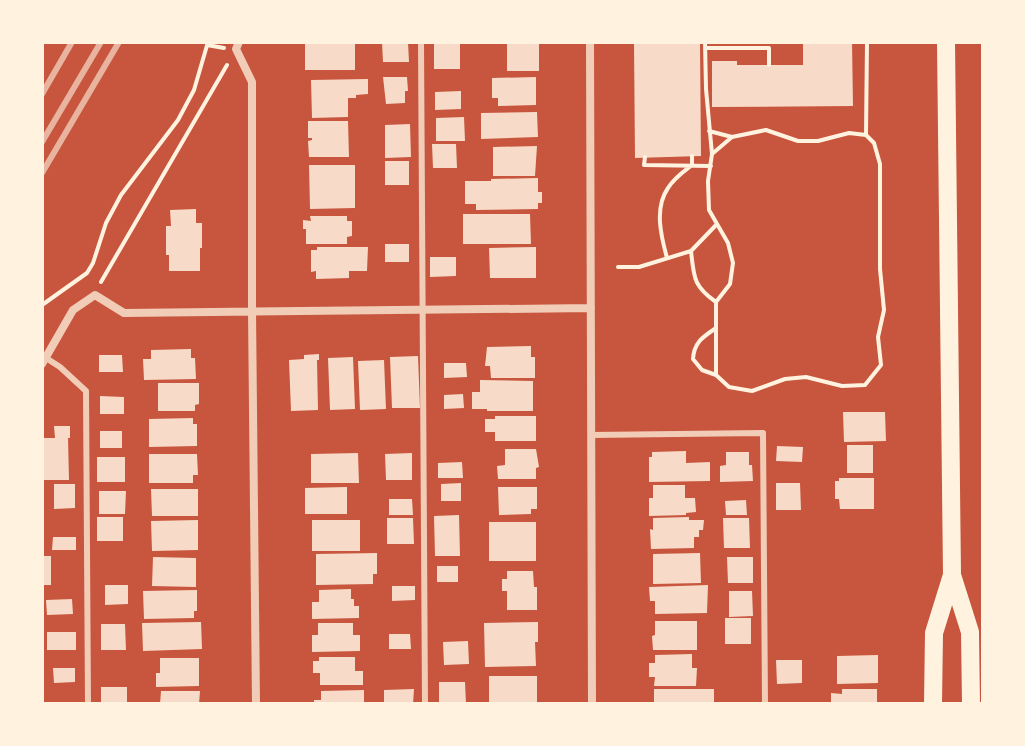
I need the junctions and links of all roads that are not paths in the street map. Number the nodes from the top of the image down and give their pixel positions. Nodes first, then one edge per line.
1 (421, 42) edge
2 (590, 42) edge
3 (946, 42) edge
4 (238, 46) edge
5 (591, 308) junction
6 (252, 311) junction
7 (423, 311) junction
8 (44, 361) edge
9 (591, 435) junction
10 (952, 575) junction
11 (88, 704) edge
12 (256, 704) edge
13 (425, 704) edge
14 (592, 704) edge
15 (765, 704) edge
16 (933, 704) edge
17 (971, 704) edge

1 - 7 lane
2 - 5 street
3 - 10 main road
4 - 6 street
5 - 7 street
5 - 9 street
6 - 7 street
6 - 8 street
6 - 12 street
7 - 13 lane
8 - 11 lane
9 - 14 street
9 - 15 lane
10 - 16 main road
10 - 17 main road

